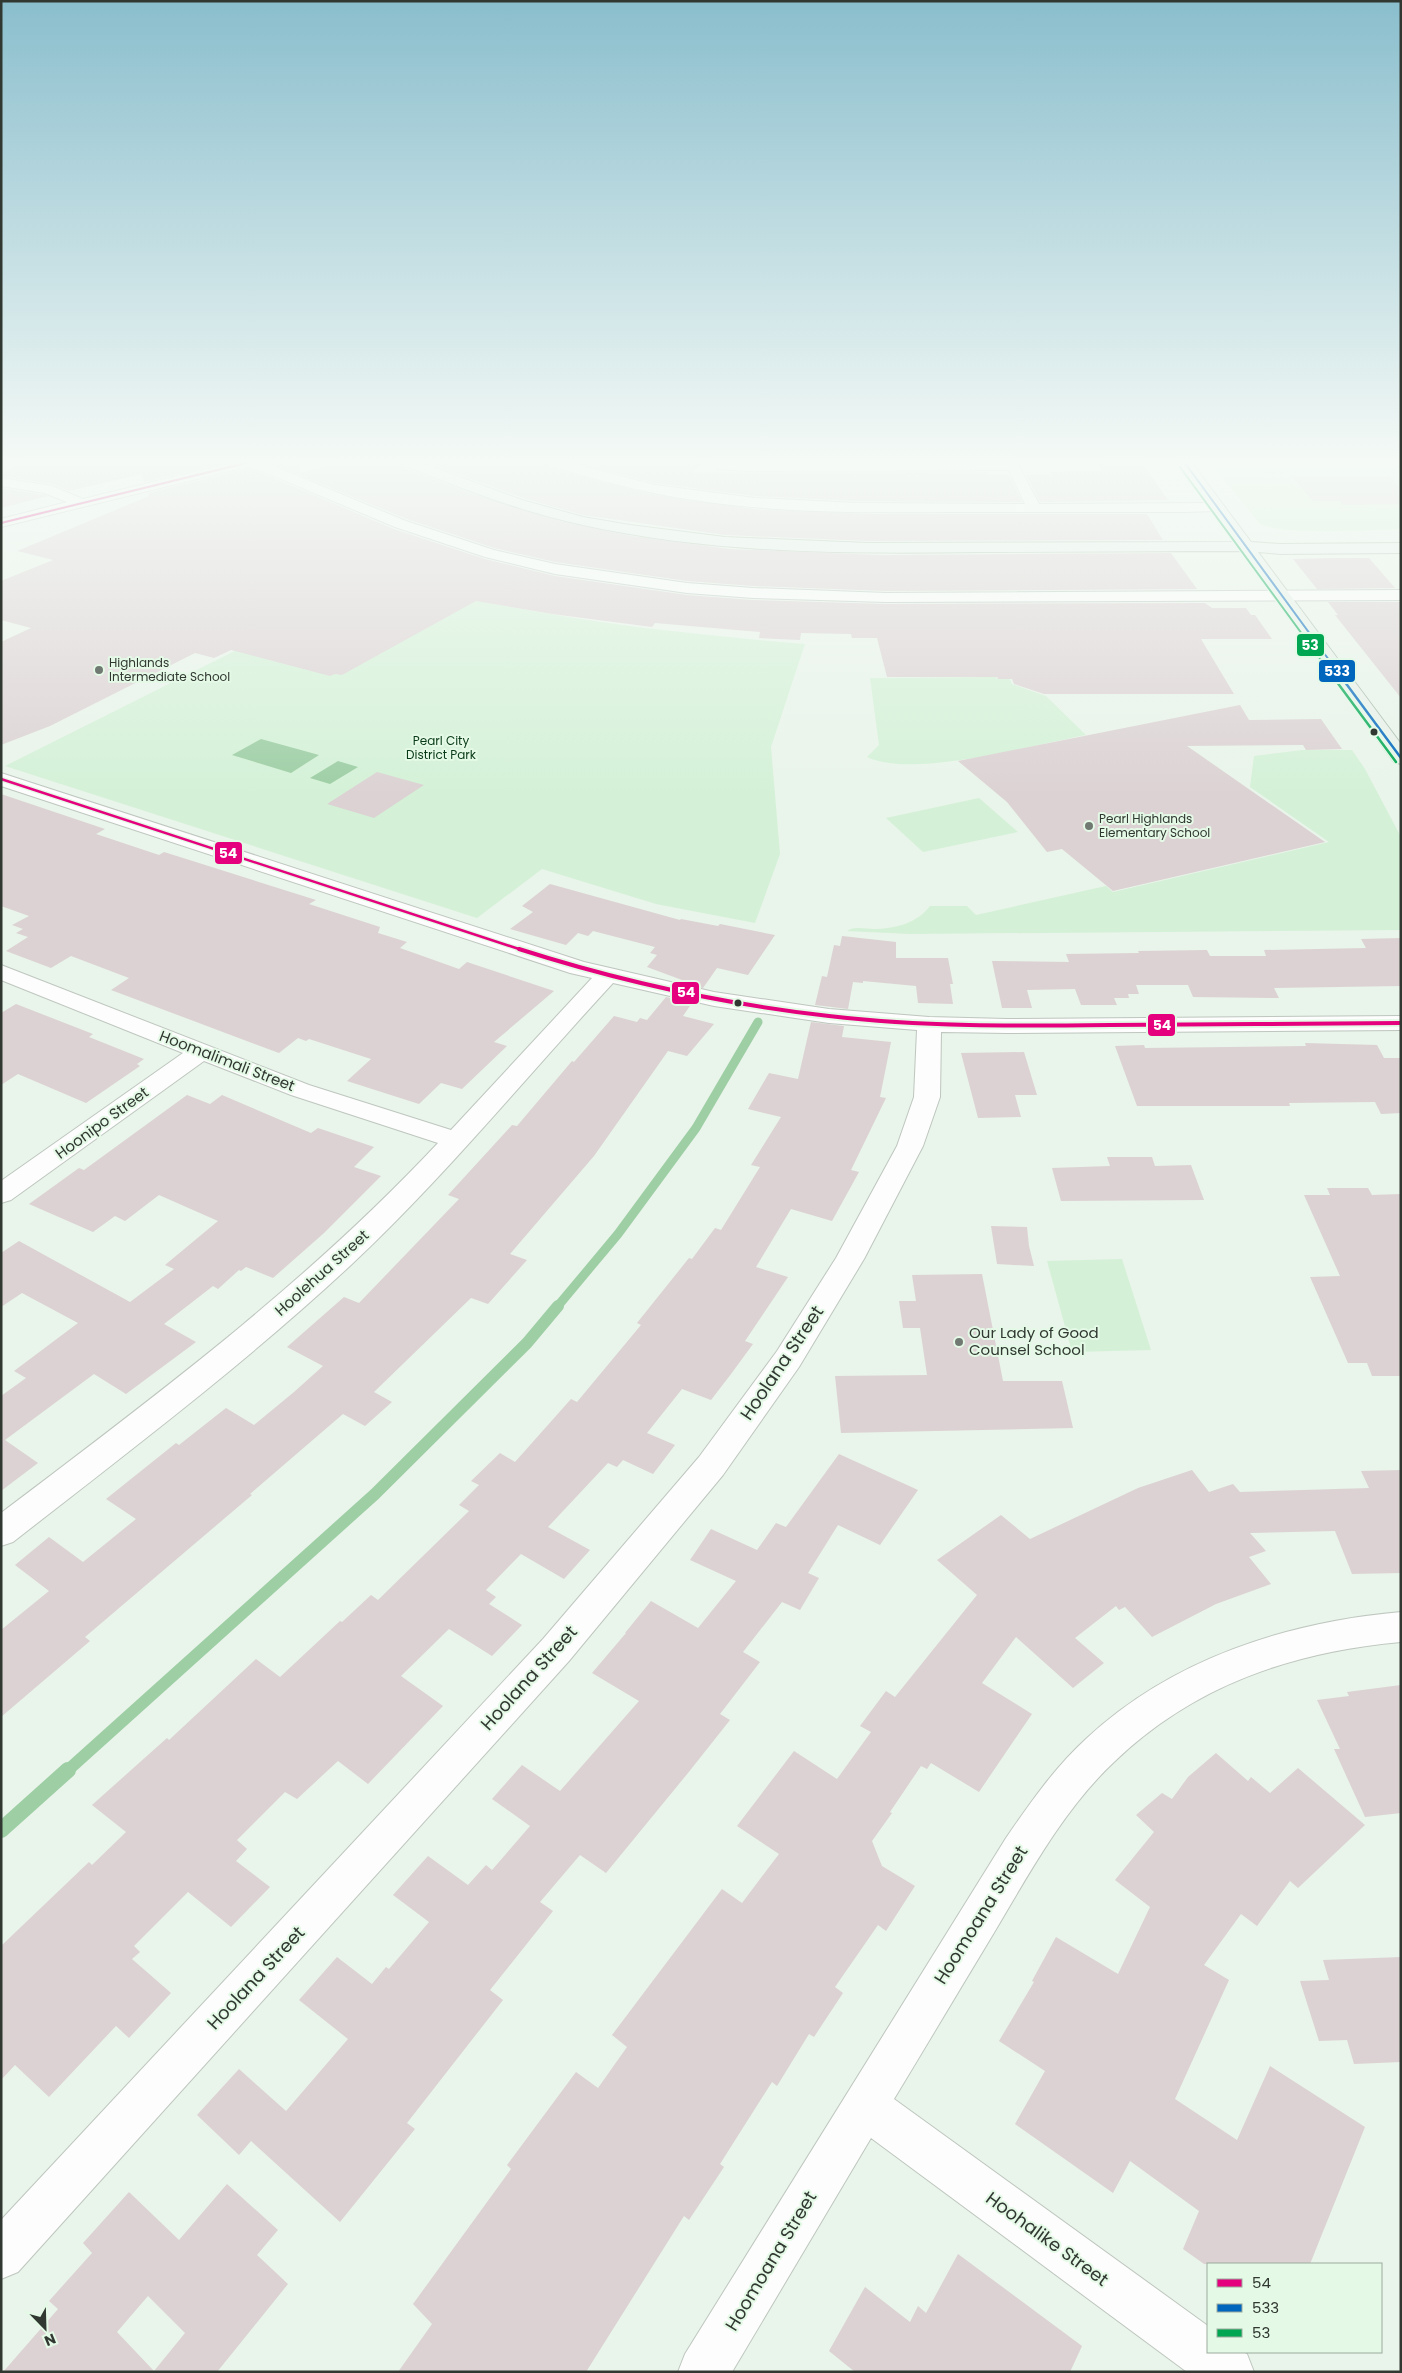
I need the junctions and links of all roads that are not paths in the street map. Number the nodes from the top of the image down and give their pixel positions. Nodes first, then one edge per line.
1 (593, 574) edge
2 (1265, 574) edge
3 (1401, 595) edge
4 (1282, 596) junction
5 (1401, 758) edge
6 (1, 779) edge
7 (1, 972) edge
8 (608, 976) junction
9 (1401, 1023) edge
10 (929, 1024) junction
11 (202, 1051) junction
12 (456, 1140) junction
13 (1, 1194) edge
14 (1, 1532) edge
15 (1401, 1627) edge
16 (865, 2106) junction
17 (1, 2255) edge
18 (703, 2372) edge
19 (1229, 2372) edge

1 - 4 street
2 - 4 main road
3 - 4 street
4 - 5 main road
6 - 8 street
7 - 11 street, Hoomalimali Street
8 - 10 street
8 - 12 street, Hoolehua Street
9 - 10 street
10 - 17 street, Hoolana Street
11 - 12 street, Hoomalimali Street
11 - 13 street, Hoonipo Street
12 - 14 street, Hoolehua Street
15 - 16 street, Hoomoana Street
16 - 18 street, Hoomoana Street
16 - 19 street, Hoohalike Street

